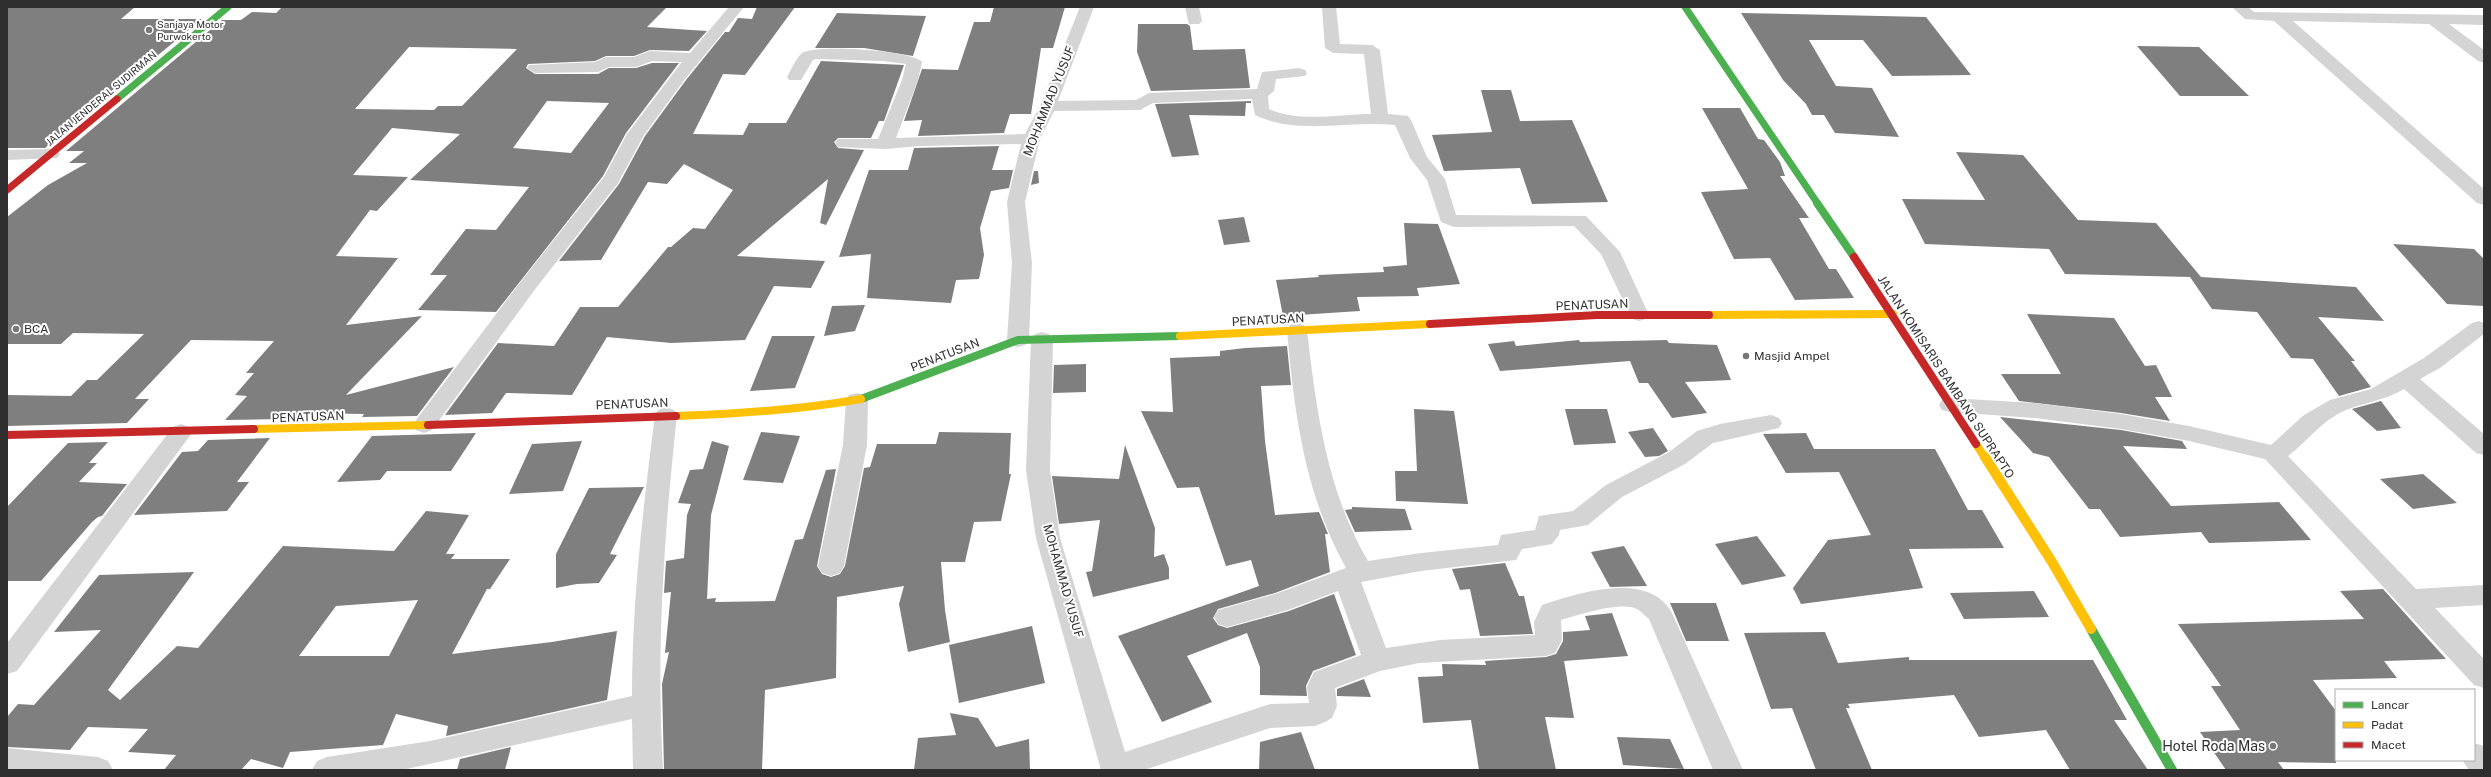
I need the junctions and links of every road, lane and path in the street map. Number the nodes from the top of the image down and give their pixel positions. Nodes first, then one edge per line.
1 (228, 7) edge
2 (737, 7) edge
3 (1088, 7) edge
4 (1329, 7) edge
5 (1685, 7) edge
6 (2239, 7) edge
7 (2370, 7) edge
8 (2279, 17) junction
9 (2387, 20) junction
10 (2434, 20) junction
11 (2484, 20) edge
12 (848, 38) dead end
13 (839, 54) junction
14 (696, 58) junction
15 (2484, 58) edge
16 (535, 68) dead end
17 (1300, 73) dead end
18 (795, 77) dead end
19 (1260, 94) junction
20 (1048, 106) junction
21 (1381, 120) junction
22 (1032, 139) junction
23 (844, 143) dead end
24 (885, 144) junction
25 (51, 154) junction
26 (7, 155) edge
27 (7, 190) edge
28 (2484, 199) edge
29 (1894, 314) junction
30 (1639, 315) junction
31 (2479, 328) dead end
32 (1297, 330) junction
33 (1018, 340) junction
34 (1042, 340) junction
35 (2405, 378) junction
36 (857, 400) junction
37 (1950, 405) junction
38 (666, 415) junction
39 (1771, 423) dead end
40 (424, 425) junction
41 (181, 432) junction
42 (7, 435) edge
43 (2484, 447) edge
44 (2272, 452) junction
45 (831, 566) dead end
46 (1354, 576) junction
47 (2484, 595) edge
48 (2411, 599) junction
49 (1227, 617) dead end
50 (1377, 661) junction
51 (7, 663) edge
52 (2484, 677) edge
53 (644, 705) junction
54 (2475, 756) edge
55 (7, 760) edge
56 (2484, 766) edge
57 (1116, 768) edge
58 (98, 770) edge
59 (326, 770) edge
60 (648, 770) edge
61 (1728, 770) edge
62 (2172, 770) edge

1 - 25 street, JALAN JENDERAL SUDIRMAN
2 - 14 street
3 - 20 street, MOHAMMAD YUSUF
4 - 21 street
5 - 29 street, JALAN KOMISARIS BAMBANG SUPRAPTO
6 - 8 street
7 - 9 street
8 - 9 street
8 - 28 street
9 - 10 street
10 - 11 street
10 - 15 street
12 - 13 street
13 - 18 street
13 - 24 street
14 - 16 street
14 - 40 street
17 - 19 street
19 - 20 street
19 - 21 street
20 - 22 street, MOHAMMAD YUSUF
21 - 30 street
22 - 24 street
22 - 33 street, MOHAMMAD YUSUF
23 - 24 street
25 - 26 street
25 - 27 street, JALAN JENDERAL SUDIRMAN
29 - 30 street, PENATUSAN
29 - 37 street, JALAN KOMISARIS BAMBANG SUPRAPTO
30 - 32 street, PENATUSAN
31 - 35 street
32 - 34 street, PENATUSAN
32 - 46 street
33 - 34 street, PENATUSAN
33 - 36 street, PENATUSAN
34 - 57 street, MOHAMMAD YUSUF
35 - 43 street
35 - 44 street
36 - 38 street, PENATUSAN
36 - 45 street
37 - 44 street
37 - 62 street, JALAN KOMISARIS BAMBANG SUPRAPTO
38 - 40 street, PENATUSAN
38 - 53 street
39 - 46 street
40 - 41 street, PENATUSAN
41 - 42 street, PENATUSAN
41 - 51 street
44 - 48 street
46 - 49 street
46 - 50 street
47 - 48 street
48 - 52 street
50 - 57 street
50 - 61 street
53 - 59 street
53 - 60 street
54 - 56 street
55 - 58 street

